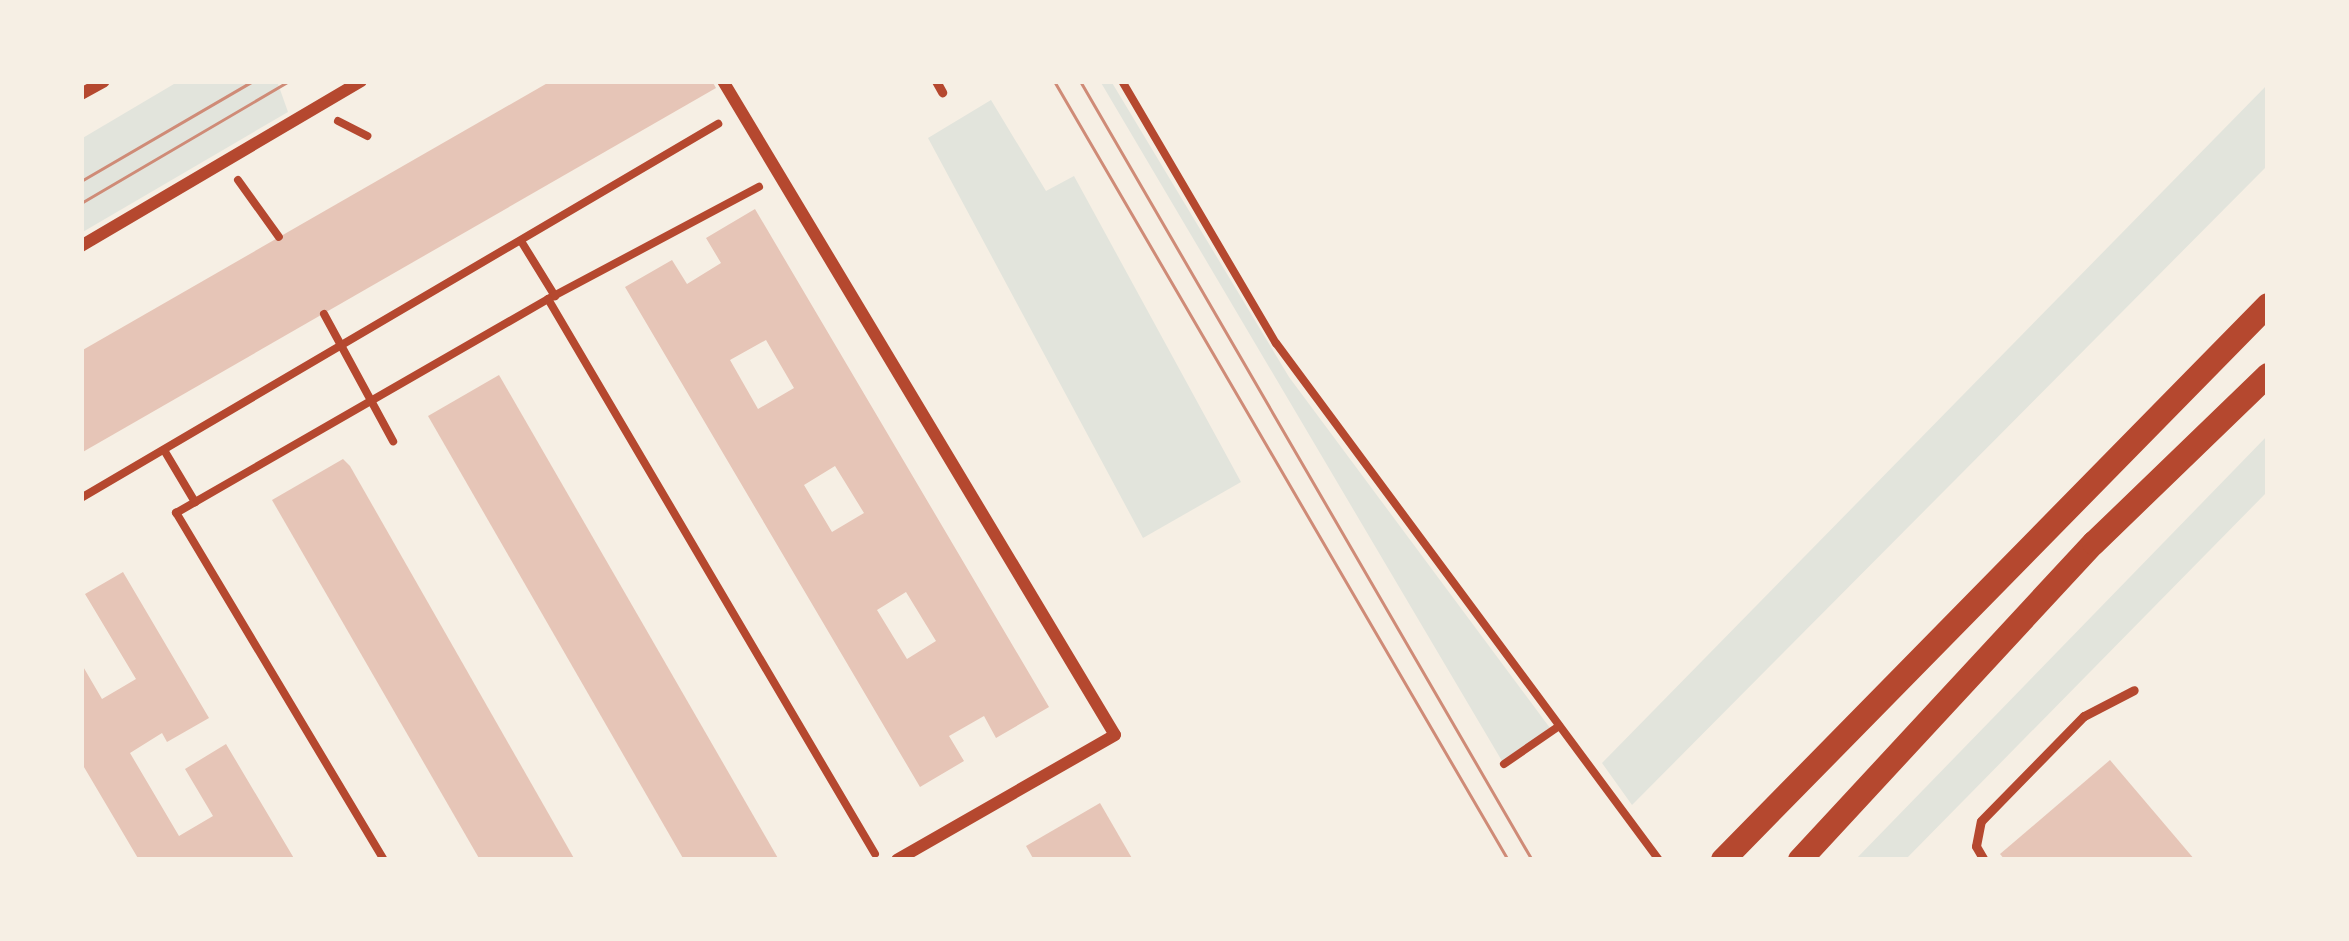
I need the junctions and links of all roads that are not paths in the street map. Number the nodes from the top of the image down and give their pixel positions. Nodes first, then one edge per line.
1 (104, 81) edge
2 (361, 81) edge
3 (723, 81) edge
4 (936, 81) edge
5 (942, 92) dead end
6 (81, 94) edge
7 (81, 245) edge
8 (2268, 305) edge
9 (2268, 375) edge
10 (2134, 690) dead end
11 (896, 860) edge
12 (1723, 860) edge
13 (1800, 860) edge
14 (1984, 860) edge

1 - 6 street
2 - 7 street
3 - 11 street
4 - 5 lane
8 - 12 main road
9 - 13 main road
10 - 14 lane

